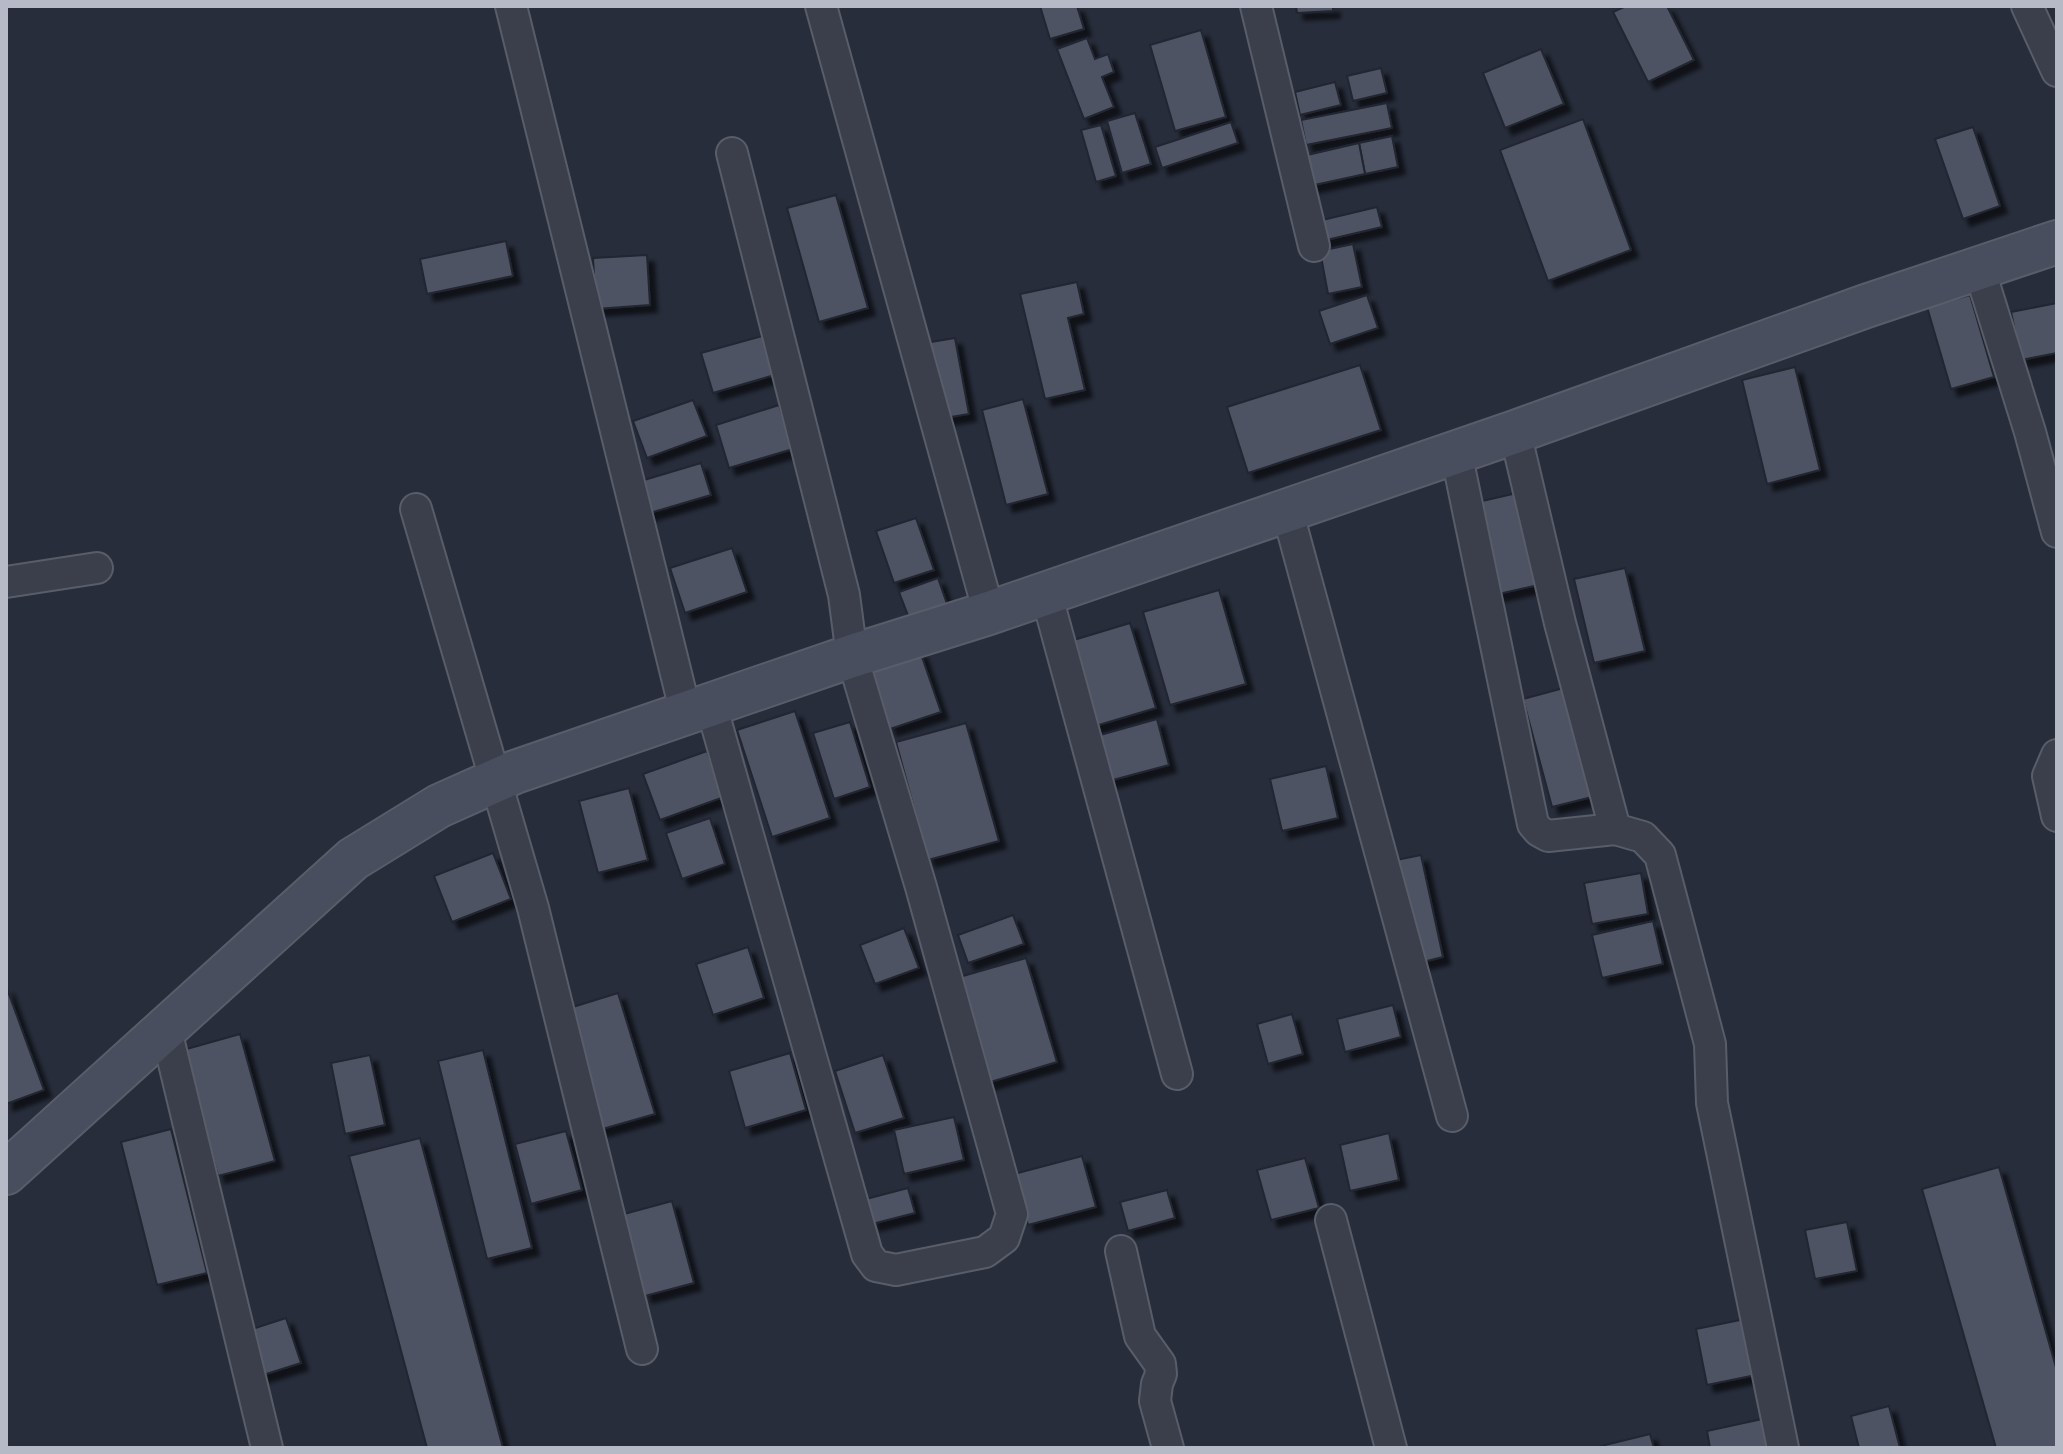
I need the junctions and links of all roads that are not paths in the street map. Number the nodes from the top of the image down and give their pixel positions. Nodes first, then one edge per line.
1 (511, 6) edge
2 (821, 6) edge
3 (1256, 6) edge
4 (2027, 6) edge
5 (2057, 71) edge
6 (732, 153) dead end
7 (2057, 242) edge
8 (1314, 246) dead end
9 (1979, 268) junction
10 (2044, 428) edge
11 (1515, 432) junction
12 (1456, 452) junction
13 (416, 509) dead end
14 (1287, 510) junction
15 (2057, 532) edge
16 (97, 568) dead end
17 (6, 582) edge
18 (1046, 593) junction
19 (989, 613) junction
20 (852, 656) junction
21 (699, 710) junction
22 (2057, 755) edge
23 (496, 780) junction
24 (2057, 816) edge
25 (1615, 829) junction
26 (166, 1030) junction
27 (1177, 1074) dead end
28 (1452, 1116) dead end
29 (6, 1173) edge
30 (1331, 1220) dead end
31 (1121, 1251) dead end
32 (642, 1349) dead end
33 (267, 1448) edge
34 (1168, 1448) edge
35 (1391, 1448) edge
36 (1783, 1448) edge

1 - 21 street
2 - 19 street
3 - 8 street
4 - 5 street
6 - 20 street
7 - 9 street
9 - 10 street
9 - 11 street
10 - 15 street
11 - 12 street
11 - 25 street
12 - 14 street
12 - 25 street
13 - 23 street
14 - 18 street
14 - 28 street
16 - 17 street
18 - 19 street
18 - 27 street
19 - 20 street
20 - 21 street
20 - 21 street
21 - 23 street
22 - 24 street
23 - 26 street
23 - 32 street
25 - 36 street
26 - 29 street
26 - 33 street
30 - 35 street
31 - 34 street

